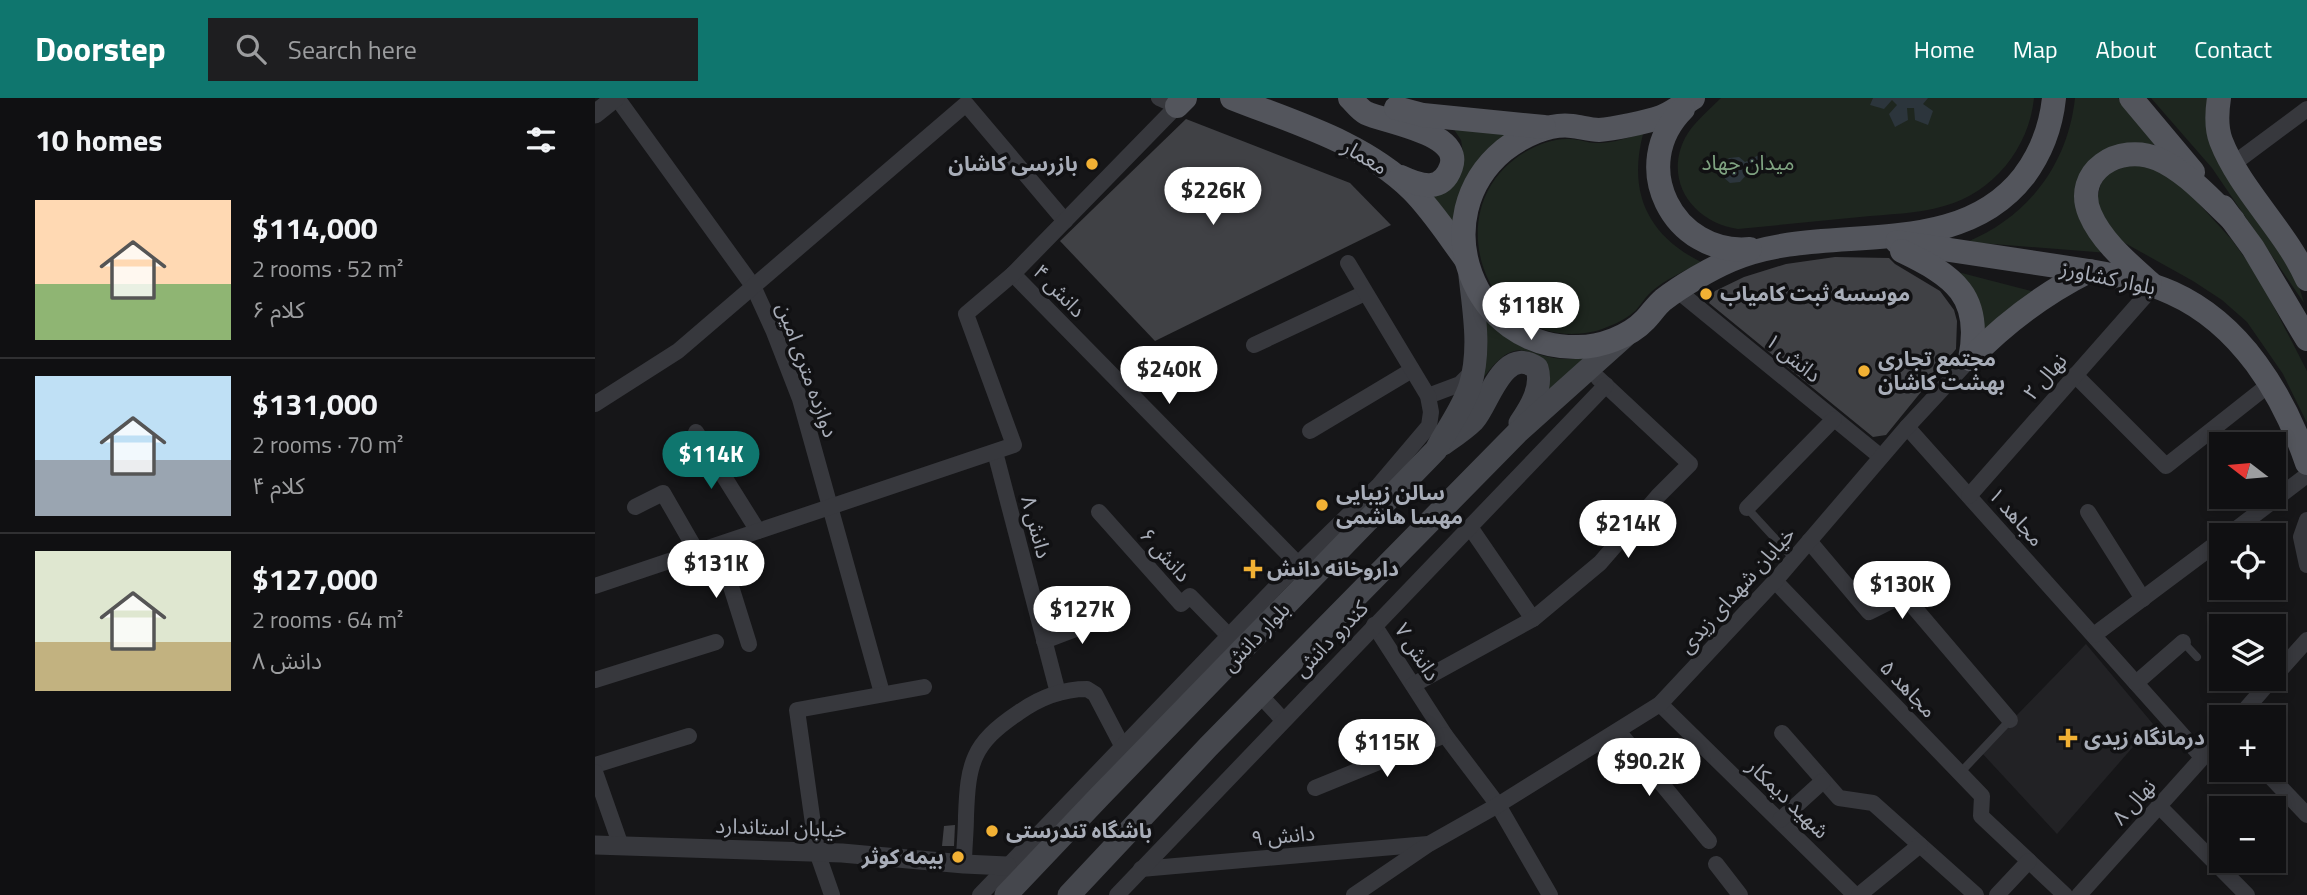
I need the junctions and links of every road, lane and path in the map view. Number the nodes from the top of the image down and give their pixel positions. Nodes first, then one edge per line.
1 (616, 98) edge
2 (1232, 98) edge
3 (1350, 98) edge
4 (1362, 98) edge
5 (1693, 98) edge
6 (2054, 98) edge
7 (2131, 98) edge
8 (2219, 98) edge
9 (1174, 101) edge
10 (1385, 102) edge
11 (2307, 109) edge
12 (595, 114) edge
13 (1551, 127) junction
14 (2233, 164) junction
15 (1394, 174) junction
16 (2233, 220) junction
17 (1065, 221) junction
18 (1865, 237) junction
19 (1763, 247) junction
20 (1348, 262) dead end
21 (1468, 267) junction
22 (2088, 271) junction
23 (1013, 274) junction
24 (2306, 275) edge
25 (753, 286) junction
26 (2154, 286) junction
27 (1678, 291) junction
28 (1365, 293) junction
29 (1629, 332) junction
30 (2307, 339) edge
31 (1254, 345) dead end
32 (1970, 359) junction
33 (1412, 370) junction
34 (1588, 370) junction
35 (1473, 371) junction
36 (2075, 374) junction
37 (2270, 383) junction
38 (1606, 385) junction
39 (1428, 396) junction
40 (595, 404) edge
41 (1834, 419) junction
42 (1907, 426) junction
43 (1310, 431) dead end
44 (696, 432) dead end
45 (1436, 450) junction
46 (1500, 451) junction
47 (995, 452) junction
48 (1881, 457) junction
49 (2307, 463) edge
50 (2307, 475) edge
51 (1969, 496) junction
52 (831, 507) junction
53 (635, 508) dead end
54 (1747, 508) joint
55 (1100, 512) dead end
56 (2088, 512) dead end
57 (2307, 520) edge
58 (2244, 523) edge
59 (1470, 527) junction
60 (758, 531) junction
61 (1809, 541) junction
62 (718, 545) junction
63 (2209, 549) edge
64 (697, 552) junction
65 (1794, 559) junction
66 (1298, 564) junction
67 (2307, 565) edge
68 (1775, 582) junction
69 (595, 586) edge
70 (2143, 599) junction
71 (1107, 617) dead end
72 (1533, 619) junction
73 (1374, 625) junction
74 (2094, 635) junction
75 (1230, 637) junction
76 (2181, 639) joint
77 (2307, 640) edge
78 (1044, 641) junction
79 (716, 642) dead end
80 (749, 643) dead end
81 (2197, 657) dead end
82 (2286, 664) edge
83 (595, 680) edge
84 (2136, 683) junction
85 (1413, 685) junction
86 (924, 687) dead end
87 (2262, 691) edge
88 (882, 693) junction
89 (1058, 693) junction
90 (1260, 695) junction
91 (1660, 704) junction
92 (2250, 705) edge
93 (1283, 720) junction
94 (2010, 720) joint
95 (1618, 731) junction
96 (1782, 733) dead end
97 (1445, 735) junction
98 (689, 736) dead end
99 (2209, 750) edge
100 (1127, 756) junction
101 (2202, 757) junction
102 (595, 765) edge
103 (595, 772) edge
104 (1960, 772) junction
105 (1823, 781) junction
106 (2275, 782) edge
107 (1315, 788) dead end
108 (1498, 805) junction
109 (2159, 806) junction
110 (2307, 815) edge
111 (1780, 820) junction
112 (1709, 841) dead end
113 (1429, 844) junction
114 (595, 845) edge
115 (1920, 845) junction
116 (621, 846) junction
117 (817, 852) junction
118 (2029, 861) junction
119 (964, 864) junction
120 (1716, 864) dead end
121 (1007, 866) junction
122 (1141, 869) junction
123 (832, 895) edge
124 (980, 895) edge
125 (1006, 895) edge
126 (1069, 895) edge
127 (1117, 895) edge
128 (1354, 895) edge
129 (1550, 895) edge
130 (1740, 895) edge
131 (1857, 895) edge
132 (1976, 895) edge
133 (1997, 895) edge
134 (2065, 895) edge
135 (2079, 895) edge
136 (2247, 895) edge

1 - 12 street
1 - 25 street, دوازده متری امین
2 - 15 main road, معمار
3 - 15 main road
4 - 10 main road
5 - 13 main road
5 - 19 main road
6 - 18 main road
7 - 16 main road
8 - 14 main road
9 - 17 street, دانش ۴
10 - 13 main road
11 - 14 street
13 - 21 main road
14 - 24 main road
15 - 21 main road, معمار
16 - 26 main road
16 - 30 main road
17 - 23 street, دانش ۴
17 - 25 street
18 - 19 main road
18 - 22 main road, بلوار کشاورز
18 - 32 main road
19 - 27 main road
20 - 28 street
21 - 29 main road
21 - 35 main road, بلوار دانش
22 - 26 main road, بلوار کشاورز
22 - 32 main road
23 - 47 street
23 - 66 street, دانش ۴
25 - 40 street
25 - 52 street, دوازده متری امین
26 - 36 street, نهال ۲
26 - 37 main road, بلوار کشاورز
27 - 29 main road
27 - 41 street, دانش ۱
28 - 31 street
28 - 33 street
29 - 34 main road, بلوار دانش
32 - 42 street, خیابان شهدای زیدی
33 - 39 street
33 - 43 street
34 - 38 street
34 - 46 main road, بلوار دانش
35 - 39 street
35 - 45 main road, بلوار دانش
36 - 37 street
36 - 51 street, نهال ۲
37 - 49 main road, بلوار کشاورز
38 - 59 street, کندرو دانش
38 - 72 street
39 - 66 street
41 - 48 street, دانش ۱
41 - 54 street
42 - 48 street, خیابان شهدای زیدی
42 - 51 street, مجاهد ۱
44 - 60 street
45 - 46 main road
45 - 100 main road, بلوار دانش
46 - 90 main road, بلوار دانش
47 - 52 street
47 - 78 street, دانش ۸
48 - 61 street, خیابان شهدای زیدی
50 - 58 street
51 - 74 street, مجاهد ۱
52 - 60 street
52 - 88 street, دوازده متری امین
53 - 64 street
54 - 65 lane
55 - 75 street, دانش ۶
56 - 70 street
57 - 67 street
59 - 72 street
59 - 73 street, کندرو دانش
60 - 62 street
61 - 65 street, خیابان شهدای زیدی
61 - 94 street
62 - 64 street
62 - 80 street
63 - 70 street
64 - 69 street
65 - 68 street, خیابان شهدای زیدی
66 - 75 street
68 - 91 street, خیابان شهدای زیدی
68 - 104 street, مجاهد ۵
70 - 74 street
71 - 78 street
72 - 85 street
73 - 85 street, دانش ۷
73 - 93 street, کندرو دانش
74 - 84 street, مجاهد ۱
75 - 100 street
76 - 81 lane
76 - 84 street
77 - 82 street
78 - 89 street, دانش ۸
79 - 83 street
84 - 101 street, مجاهد ۱
85 - 97 street, دانش ۷
86 - 88 street
87 - 92 street
88 - 117 street
89 - 100 street
89 - 119 street
90 - 93 street
90 - 126 main road, بلوار دانش
91 - 95 street, خیابان شهدای زیدی
91 - 111 street, شهید دیمکار
93 - 122 street, کندرو دانش
94 - 104 lane
95 - 108 street, خیابان شهدای زیدی
95 - 112 street
96 - 105 street
97 - 107 street
97 - 108 street, دانش ۷
98 - 102 street
99 - 101 street, نهال ۸
100 - 121 street
100 - 125 main road, بلوار دانش
101 - 109 street, نهال ۸
103 - 116 street
104 - 118 street, مجاهد ۵
105 - 111 street
105 - 115 street
106 - 110 street
108 - 113 street, خیابان شهدای زیدی
108 - 129 street, دانش ۷
109 - 135 street, نهال ۸
109 - 136 street
111 - 131 street, شهید دیمکار
113 - 122 street, دانش ۹
113 - 128 street, خیابان شهدای زیدی
114 - 116 street, خیابان استاندارد
115 - 131 street
115 - 132 street
116 - 117 street, خیابان استاندارد
117 - 119 street, خیابان استاندارد
117 - 123 street
118 - 133 street
118 - 134 street
119 - 121 street, خیابان استاندارد
120 - 130 street
121 - 124 street
122 - 127 street, کندرو دانش

